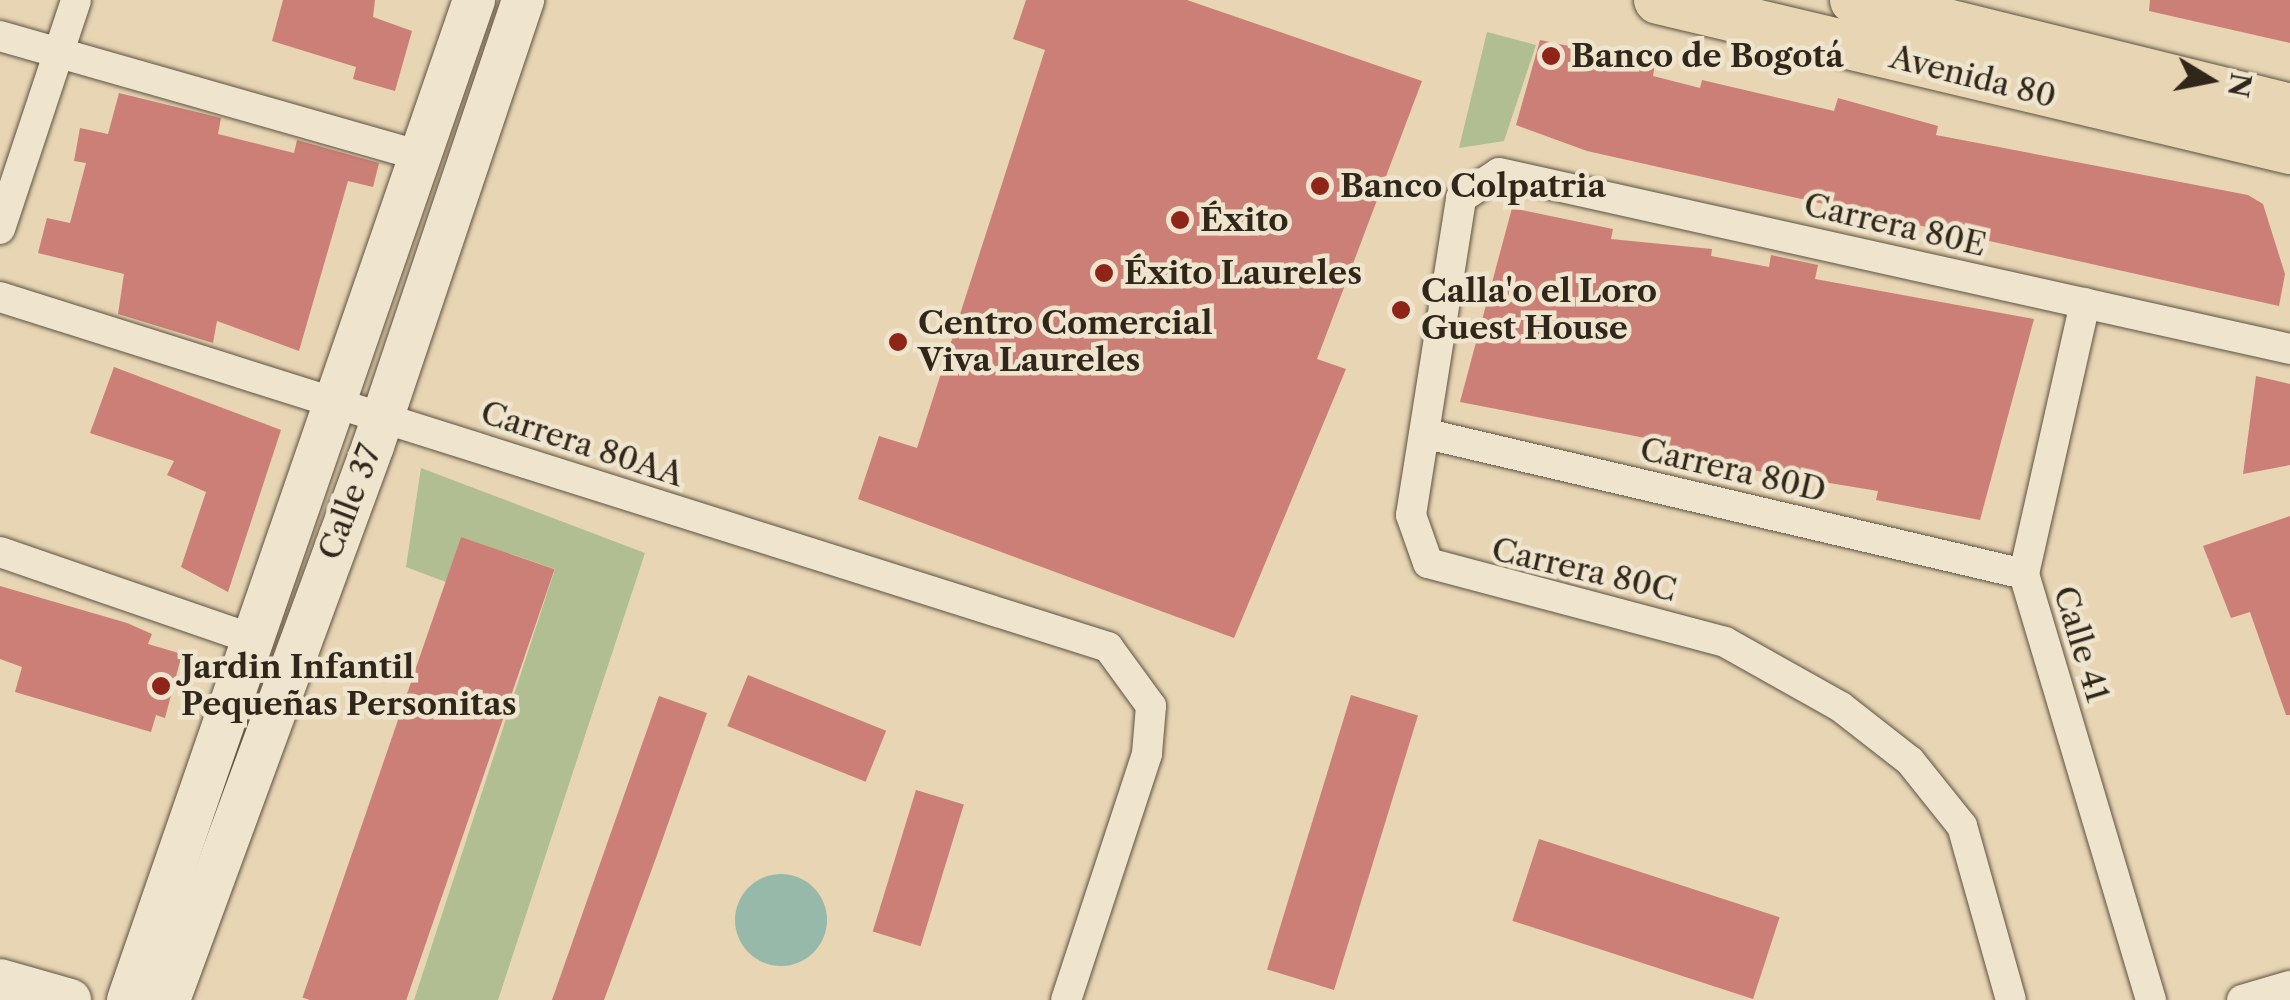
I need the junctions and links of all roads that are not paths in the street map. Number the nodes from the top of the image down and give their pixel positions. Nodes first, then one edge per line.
1 (76, 0) edge
2 (474, 0) edge
3 (523, 0) edge
4 (1658, 0) edge
5 (1870, 2) edge
6 (0, 36) edge
7 (59, 53) junction
8 (2290, 108) edge
9 (2290, 150) edge
10 (418, 156) junction
11 (0, 229) edge
12 (0, 298) edge
13 (2085, 304) junction
14 (2290, 349) edge
15 (337, 402) junction
16 (380, 416) junction
17 (1426, 434) junction
18 (0, 552) edge
19 (2024, 574) junction
20 (253, 640) junction
21 (0, 980) edge
22 (2290, 986) edge
23 (70, 1000) edge
24 (128, 1000) edge
25 (168, 1000) edge
26 (1066, 1000) edge
27 (2012, 1000) edge
28 (2151, 1000) edge
29 (2242, 1000) edge

1 - 7 street
2 - 10 street, Calle 37
3 - 16 street, Calle 37
4 - 9 main road, Avenida 80
5 - 8 main road, Avenida 80
6 - 7 street
7 - 10 street
7 - 11 street
10 - 15 street, Calle 37
12 - 15 street, Carrera 80AA
13 - 14 street, Carrera 80E
13 - 17 street, Carrera 80E
13 - 19 street, Calle 41
15 - 16 street, Carrera 80AA
15 - 20 street, Calle 37
16 - 25 street, Calle 37
16 - 26 street, Carrera 80AA
17 - 19 street, Carrera 80D
17 - 27 street, Carrera 80C
18 - 20 street
19 - 28 street, Calle 41
20 - 24 street, Calle 37
21 - 23 street
22 - 29 street

